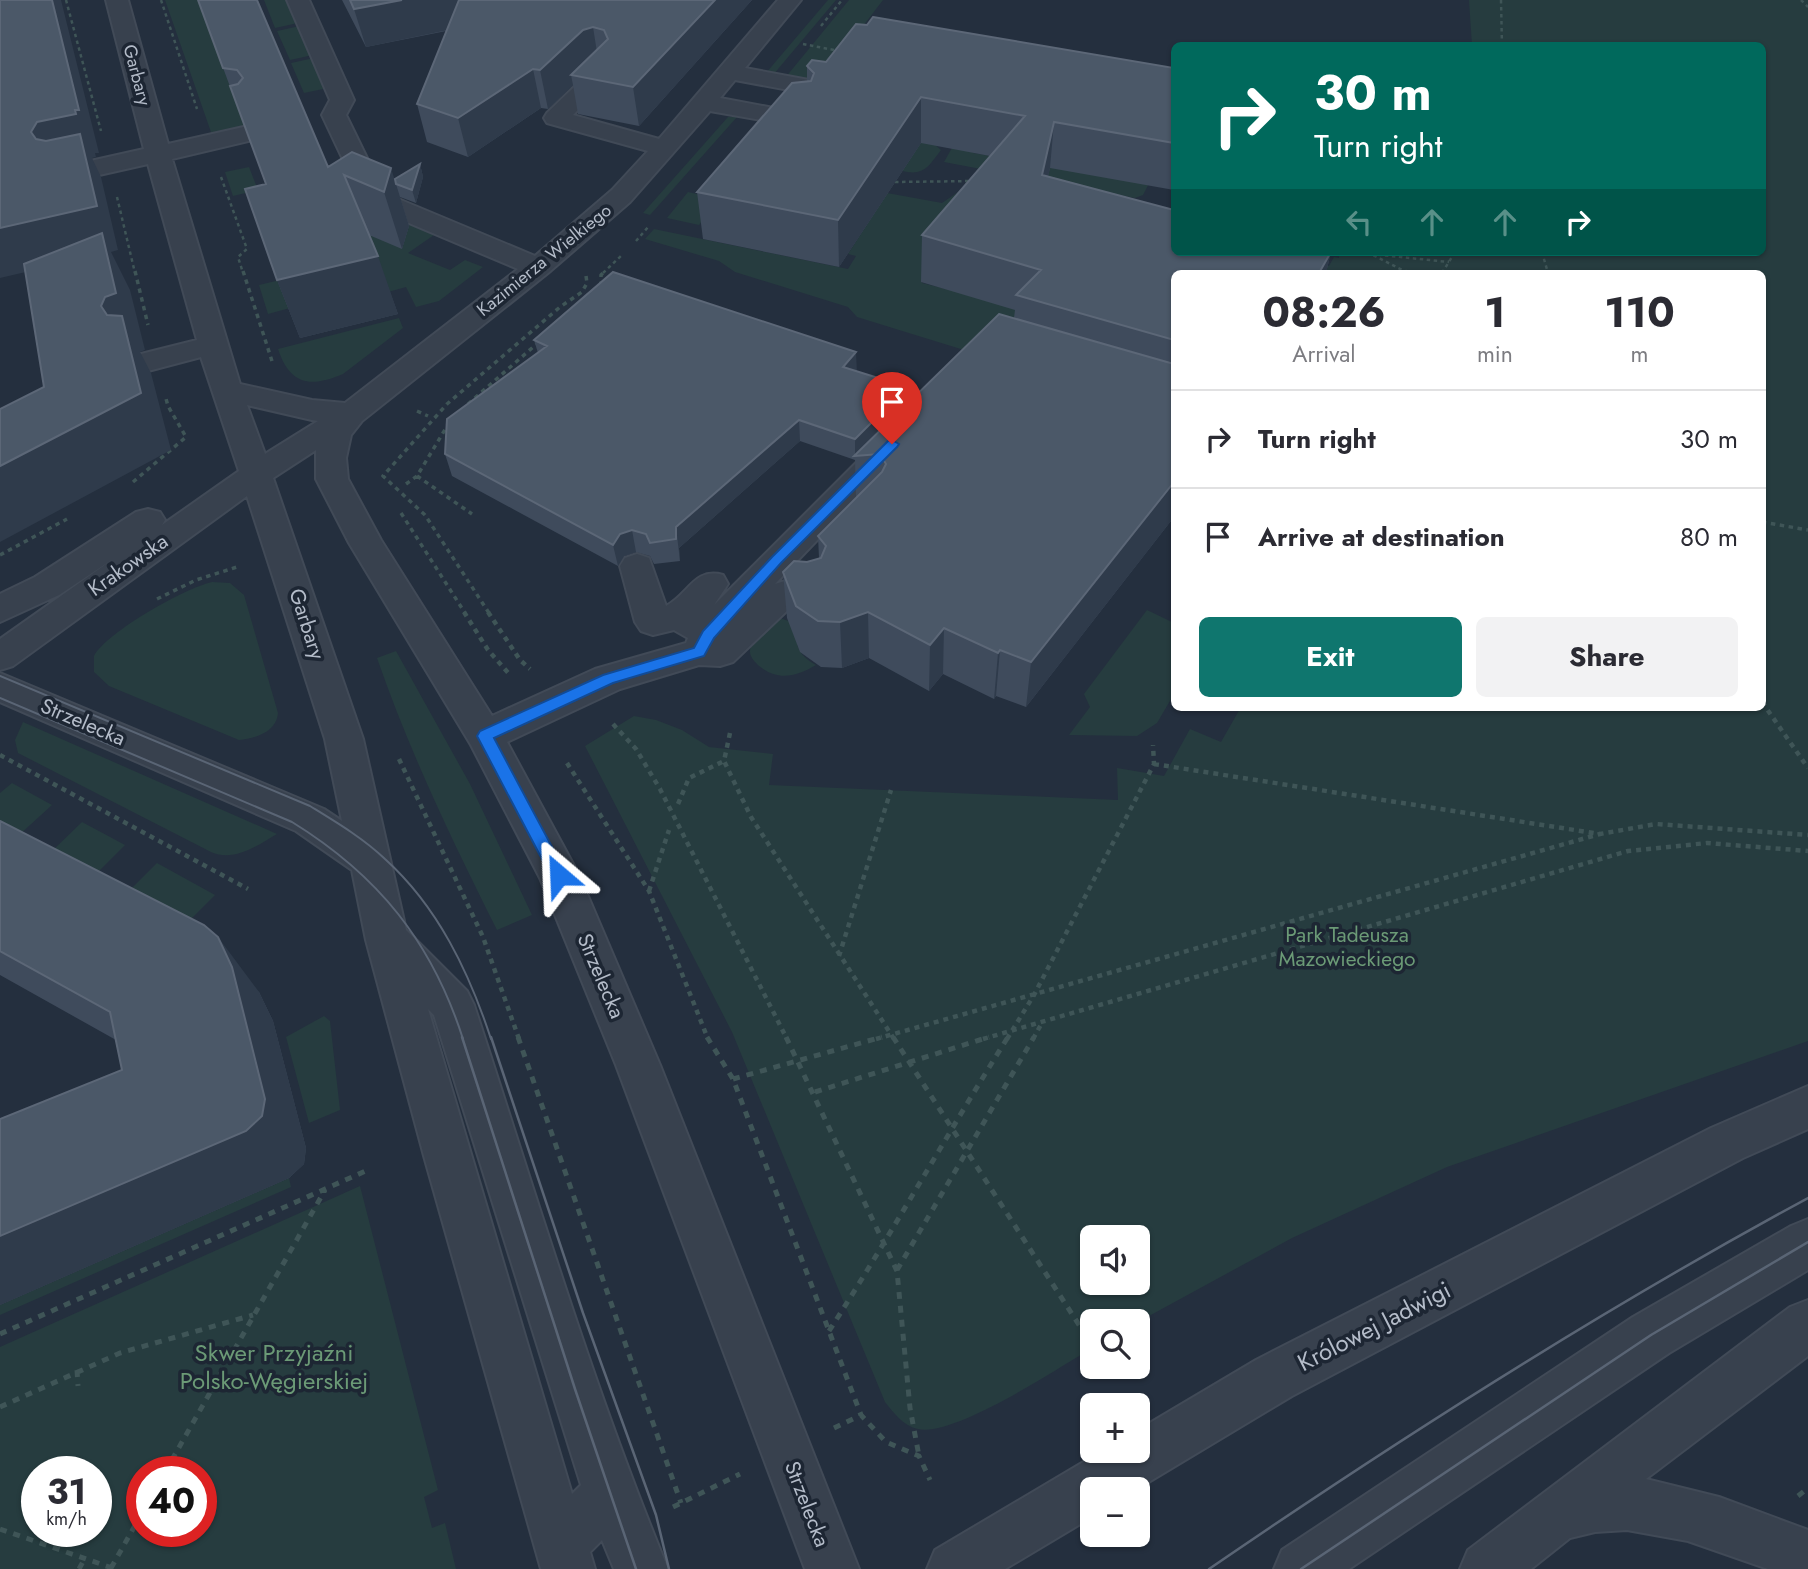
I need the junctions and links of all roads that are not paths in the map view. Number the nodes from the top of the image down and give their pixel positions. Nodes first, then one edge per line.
1 (117, 0) edge
2 (298, 0) edge
3 (790, 0) edge
4 (728, 72) junction
5 (600, 75) edge
6 (816, 88) edge
7 (703, 102) junction
8 (802, 120) edge
9 (248, 134) edge
10 (665, 148) junction
11 (158, 154) junction
12 (68, 174) edge
13 (538, 267) junction
14 (213, 345) junction
15 (152, 361) road end
16 (227, 391) junction
17 (351, 414) junction
18 (912, 424) edge
19 (252, 464) junction
20 (868, 512) edge
21 (776, 560) junction
22 (637, 566) dead end
23 (711, 584) dead end
24 (810, 594) edge
25 (0, 609) edge
26 (679, 616) junction
27 (704, 643) junction
28 (0, 657) edge
29 (0, 687) edge
30 (485, 736) junction
31 (372, 862) junction
32 (387, 940) junction
33 (1808, 1107) edge
34 (1808, 1243) edge
35 (1808, 1325) edge
36 (610, 1493) junction
37 (1552, 1517) junction
38 (564, 1557) edge
39 (1808, 1557) edge
40 (641, 1569) edge
41 (832, 1569) edge
42 (954, 1569) edge
43 (1301, 1569) edge
44 (1487, 1569) edge

1 - 11 street, Garbary
2 - 13 street
3 - 4 street, Kazimierza Wielkiego
4 - 6 street
4 - 7 street, Kazimierza Wielkiego
5 - 10 street
7 - 8 street
7 - 10 street, Kazimierza Wielkiego
9 - 11 street
10 - 13 street, Kazimierza Wielkiego
11 - 12 street
11 - 14 street, Garbary
13 - 17 street, Kazimierza Wielkiego
14 - 15 street
14 - 16 street, Garbary
16 - 17 street
16 - 19 street, Garbary
17 - 19 street, Kazimierza Wielkiego
17 - 30 street, Strzelecka
18 - 21 street
19 - 25 street, Krakowska
19 - 28 street, Krakowska
19 - 31 street, Garbary
20 - 21 street
21 - 27 street
22 - 26 street
23 - 26 street
24 - 27 street
26 - 27 street
27 - 30 street
29 - 31 street, Strzelecka
30 - 41 street, Strzelecka
31 - 32 street
32 - 36 street
32 - 38 street
33 - 42 street, Królowej Jadwigi
34 - 43 street
35 - 37 street
36 - 38 street
36 - 40 street
37 - 39 street
37 - 44 street

